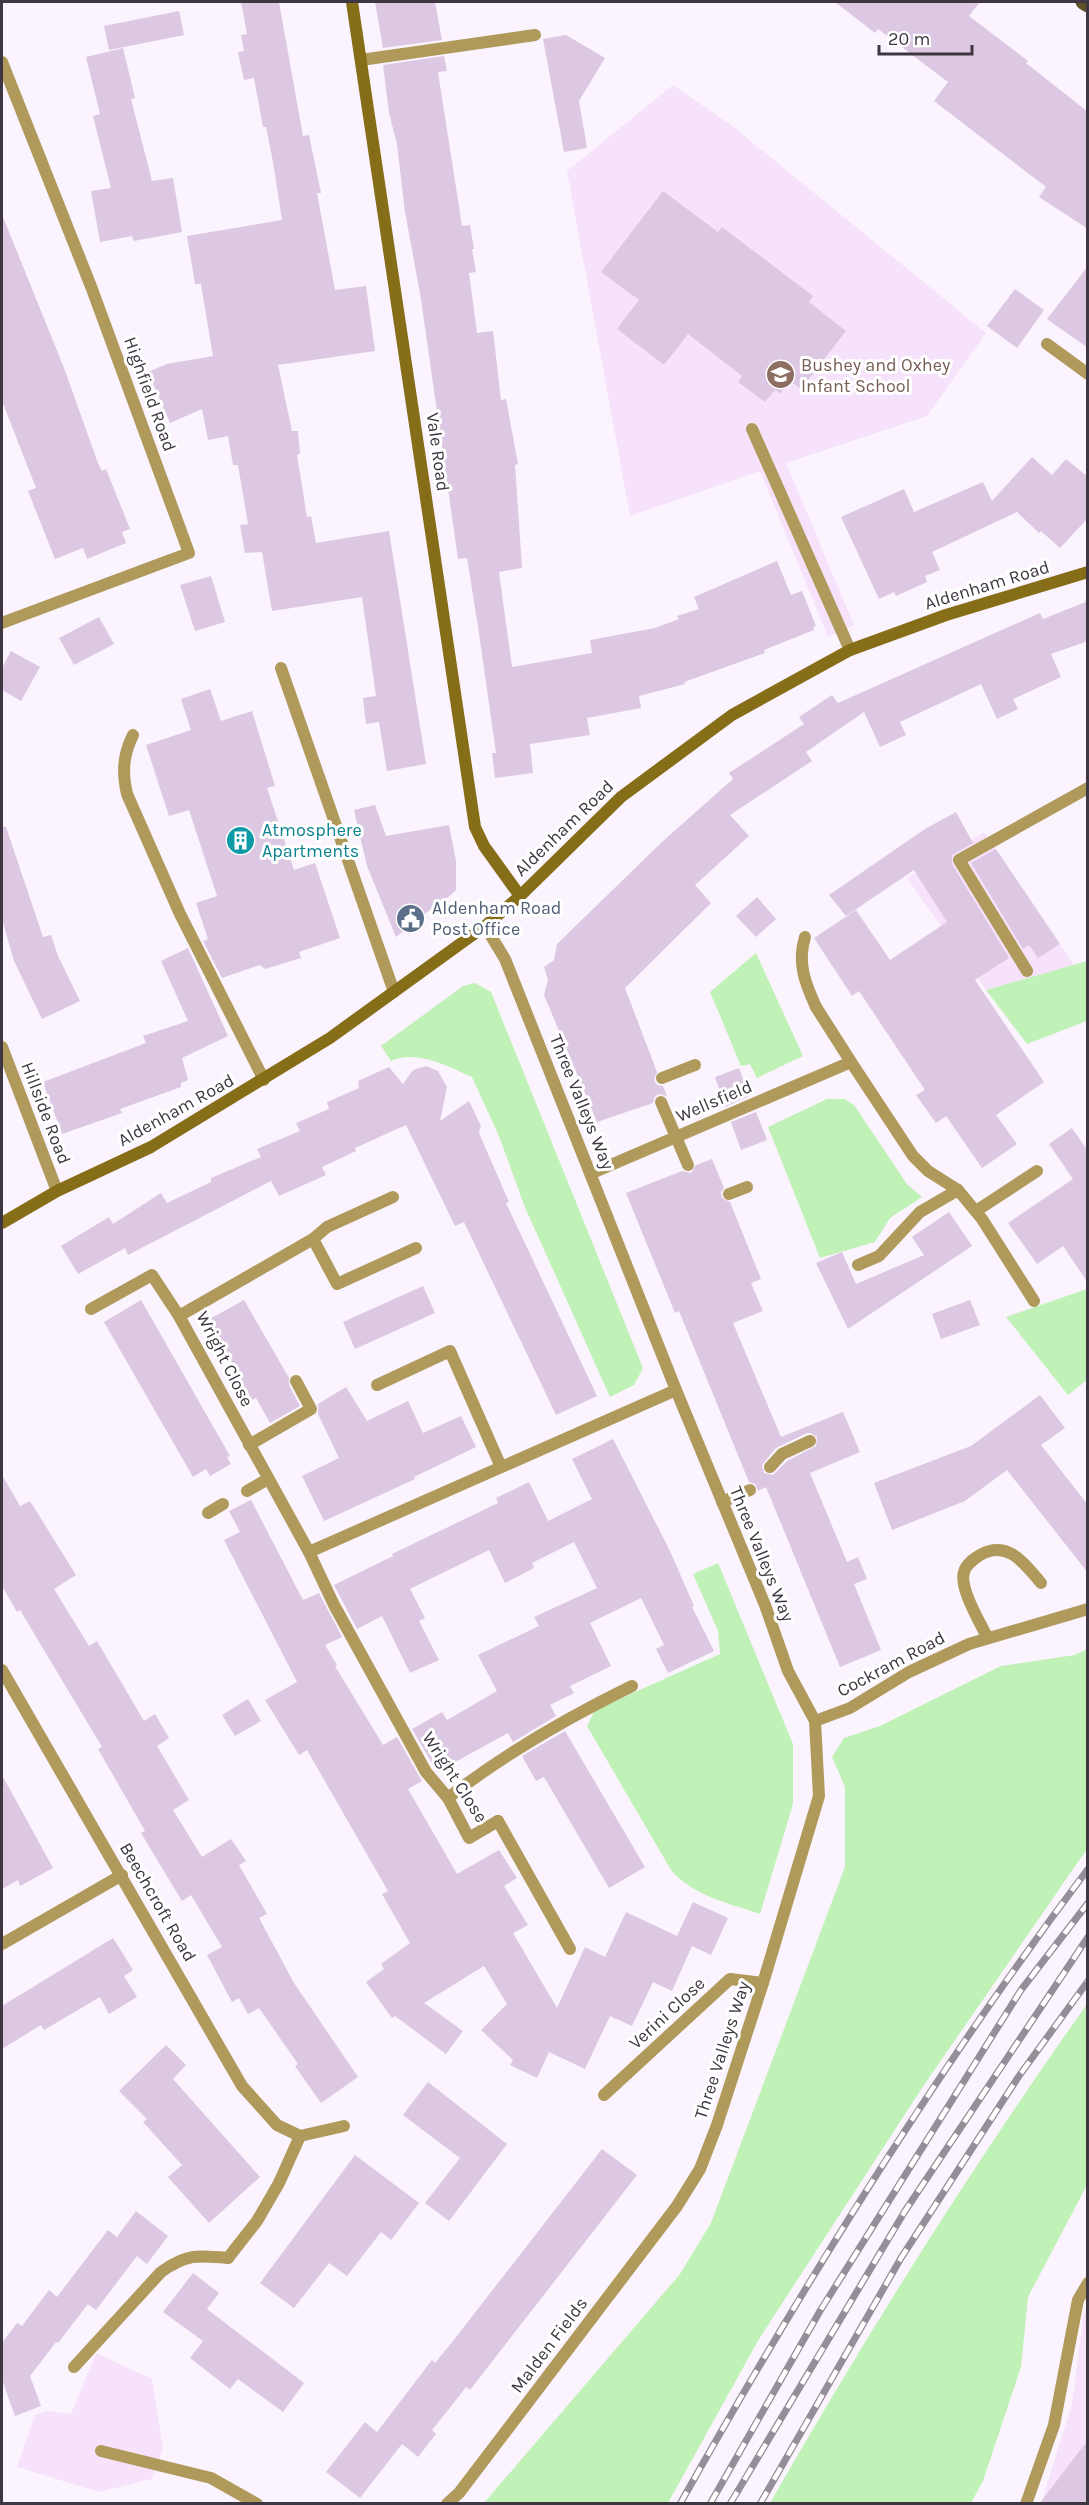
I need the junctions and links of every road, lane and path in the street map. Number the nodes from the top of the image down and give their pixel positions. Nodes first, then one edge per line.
1 (352, 2) edge
2 (1083, 2) edge
3 (1088, 5) edge
4 (535, 35) dead end
5 (361, 60) junction
6 (2, 62) edge
7 (1047, 344) dead end
8 (1088, 374) edge
9 (752, 429) dead end
10 (1088, 572) edge
11 (2, 623) edge
12 (850, 650) junction
13 (280, 668) dead end
14 (133, 735) dead end
15 (1088, 788) edge
16 (520, 896) junction
17 (485, 926) junction
18 (805, 937) dead end
19 (1028, 971) dead end
20 (394, 992) junction
21 (2, 1047) edge
22 (851, 1062) junction
23 (695, 1065) dead end
24 (662, 1078) dead end
25 (264, 1080) junction
26 (661, 1102) dead end
27 (676, 1137) junction
28 (688, 1165) dead end
29 (1037, 1171) dead end
30 (592, 1173) junction
31 (747, 1187) dead end
32 (958, 1190) junction
33 (57, 1191) junction
34 (729, 1194) dead end
35 (393, 1197) dead end
36 (976, 1211) junction
37 (2, 1223) edge
38 (313, 1239) junction
39 (416, 1248) dead end
40 (858, 1265) dead end
41 (1034, 1301) dead end
42 (91, 1309) dead end
43 (179, 1316) junction
44 (296, 1381) dead end
45 (377, 1385) dead end
46 (676, 1390) junction
47 (810, 1442) dead end
48 (249, 1445) junction
49 (501, 1467) junction
50 (770, 1467) dead end
51 (268, 1479) junction
52 (750, 1490) dead end
53 (247, 1491) dead end
54 (722, 1502) junction
55 (223, 1504) dead end
56 (208, 1512) dead end
57 (309, 1552) junction
58 (1041, 1583) dead end
59 (1088, 1609) edge
60 (987, 1637) junction
61 (2, 1670) edge
62 (632, 1686) dead end
63 (815, 1721) junction
64 (448, 1798) junction
65 (122, 1875) junction
66 (2, 1944) edge
67 (570, 1949) dead end
68 (763, 1983) junction
69 (604, 2095) dead end
70 (344, 2126) dead end
71 (300, 2136) junction
72 (677, 2206) joint
73 (1088, 2283) edge
74 (74, 2367) dead end
75 (101, 2451) dead end
76 (257, 2504) edge
77 (447, 2504) edge
78 (1026, 2504) edge

1 - 5 main road, Vale Road
2 - 3 main road
4 - 5 street
5 - 16 main road, Vale Road
6 - 11 street, Highfield Road
7 - 8 street
9 - 12 street
10 - 12 main road, Aldenham Road
12 - 16 main road, Aldenham Road
13 - 20 street
14 - 25 street
15 - 19 street
16 - 17 main road, Aldenham Road
17 - 20 main road, Aldenham Road
17 - 30 street, Three Valleys Way
18 - 22 street
20 - 25 main road, Aldenham Road
21 - 33 street, Hillside Road
22 - 27 street, Wellsfield
22 - 32 street
23 - 24 street
25 - 33 main road, Aldenham Road
26 - 27 street
27 - 28 street
27 - 30 street, Wellsfield
29 - 36 street
30 - 46 street, Three Valleys Way
31 - 34 street
32 - 36 street
32 - 40 street
33 - 37 main road, Aldenham Road
35 - 38 street, Wright Close
36 - 41 street
38 - 39 street
38 - 43 street, Wright Close
42 - 43 street
43 - 48 street, Wright Close
44 - 48 street
45 - 49 street
46 - 49 street
46 - 54 street, Three Valleys Way
47 - 50 street
48 - 51 street, Wright Close
49 - 57 street
51 - 53 street
51 - 57 street, Wright Close
52 - 54 street
54 - 63 street, Three Valleys Way
55 - 56 street
57 - 64 street, Wright Close
58 - 60 street
59 - 60 street, Cockram Road
60 - 63 street, Cockram Road
61 - 65 street, Beechcroft Road
62 - 64 street
63 - 68 street, Three Valleys Way
64 - 67 street, Wright Close
65 - 66 street
65 - 71 street, Beechcroft Road
68 - 69 street, Verini Close
68 - 72 street, Three Valleys Way
70 - 71 street
71 - 74 street
72 - 77 street, Malden Fields
73 - 78 street
75 - 76 street

